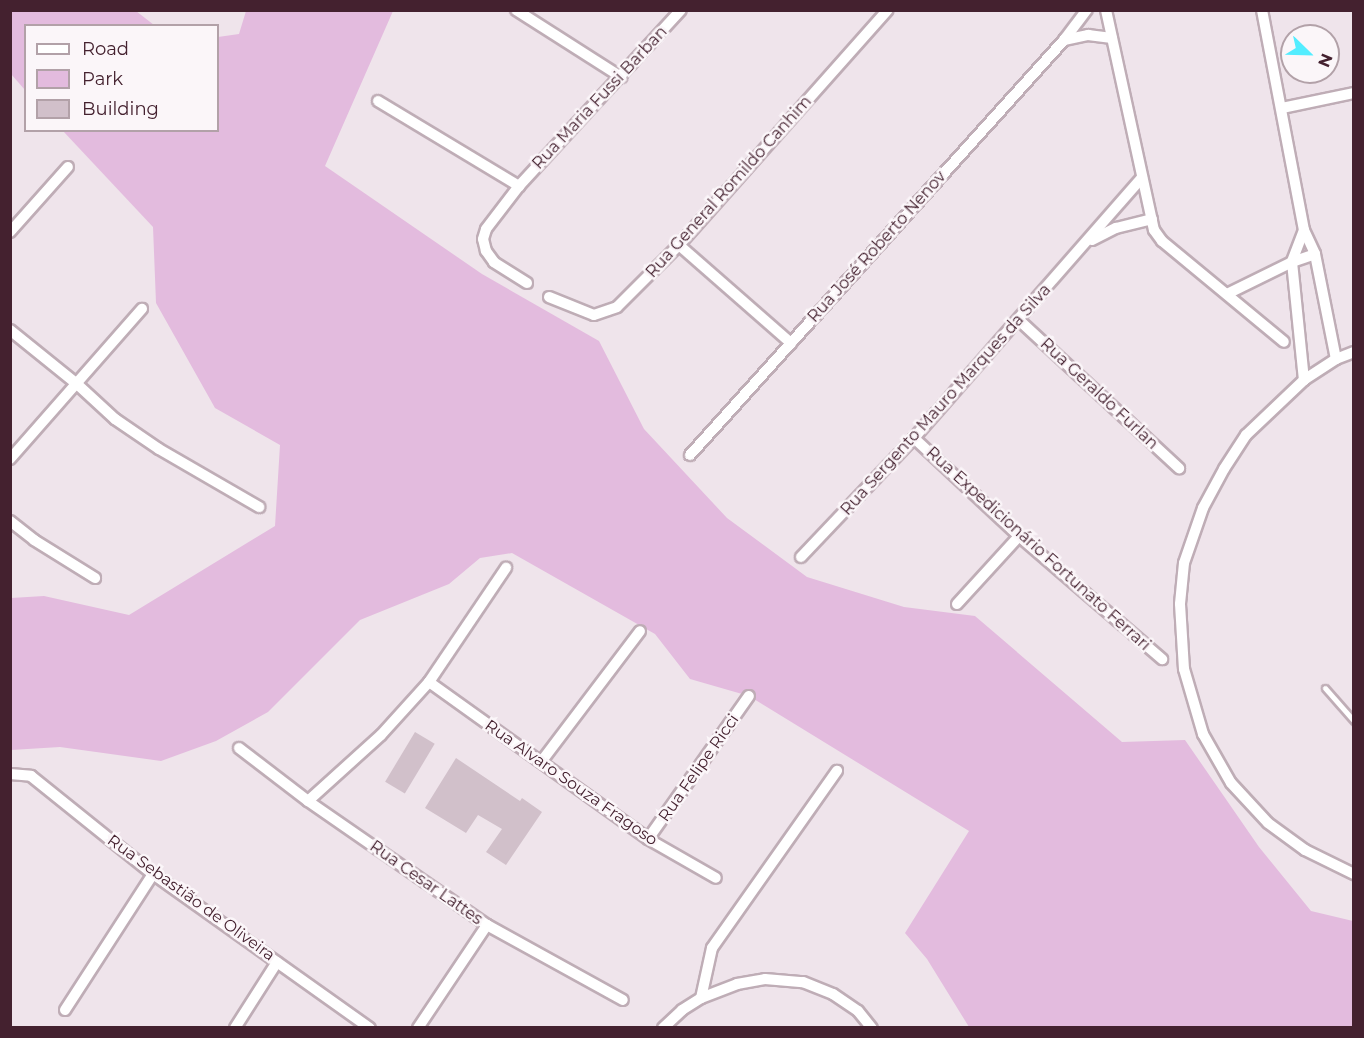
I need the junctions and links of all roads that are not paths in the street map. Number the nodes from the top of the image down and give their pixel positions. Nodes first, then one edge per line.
1 (516, 10) edge
2 (681, 10) edge
3 (888, 10) edge
4 (1088, 10) edge
5 (1107, 10) edge
6 (1262, 10) edge
7 (1112, 38) junction
8 (1064, 40) junction
9 (621, 77) junction
10 (1353, 93) edge
11 (378, 101) dead end
12 (1282, 108) junction
13 (68, 167) dead end
14 (1142, 178) junction
15 (519, 186) junction
16 (1152, 219) junction
17 (1304, 230) junction
18 (10, 232) edge
19 (1089, 241) junction
20 (679, 245) junction
21 (1315, 254) junction
22 (1292, 262) junction
23 (527, 283) dead end
24 (1227, 294) junction
25 (549, 297) dead end
26 (142, 309) dead end
27 (1020, 321) junction
28 (10, 330) edge
29 (1284, 342) dead end
30 (791, 343) junction
31 (1353, 352) edge
32 (1336, 359) junction
33 (1304, 380) junction
34 (77, 384) junction
35 (914, 438) junction
36 (690, 454) dead end
37 (10, 459) edge
38 (1179, 468) dead end
39 (259, 507) dead end
40 (10, 520) edge
41 (1019, 536) junction
42 (801, 558) dead end
43 (506, 568) dead end
44 (95, 578) dead end
45 (957, 604) dead end
46 (640, 631) dead end
47 (1162, 659) dead end
48 (429, 682) junction
49 (1325, 688) dead end
50 (749, 696) dead end
51 (1353, 721) edge
52 (239, 748) dead end
53 (540, 762) junction
54 (837, 771) dead end
55 (10, 774) edge
56 (308, 801) junction
57 (648, 839) junction
58 (153, 874) junction
59 (1353, 874) edge
60 (716, 878) dead end
61 (487, 925) junction
62 (277, 962) junction
63 (701, 999) junction
64 (623, 1000) dead end
65 (65, 1010) dead end
66 (235, 1028) edge
67 (370, 1028) edge
68 (418, 1028) edge
69 (663, 1028) edge
70 (872, 1028) edge

1 - 9 street
2 - 9 street, Rua Maria Fussi Barban
3 - 20 street, Rua General Romildo Canhim
4 - 8 street, Rua José Roberto Nenov
5 - 7 street
6 - 12 street
7 - 8 street
7 - 14 street
8 - 30 street, Rua José Roberto Nenov
9 - 15 street, Rua Maria Fussi Barban
10 - 12 street
11 - 15 street
12 - 17 street
13 - 18 street
14 - 16 street
14 - 19 street, Rua Sergento Mauro Marques da Silva
15 - 23 street
16 - 19 street, Rua Sergento Mauro Marques da Silva
16 - 24 street
17 - 21 street
17 - 22 street
19 - 27 street, Rua Sergento Mauro Marques da Silva
20 - 25 street, Rua General Romildo Canhim
20 - 30 street
21 - 22 street
21 - 32 street
22 - 24 street
22 - 33 street
24 - 29 street
26 - 34 street
27 - 35 street, Rua Sergento Mauro Marques da Silva
27 - 38 street, Rua Geraldo Furlan
28 - 34 street
30 - 36 street, Rua José Roberto Nenov
31 - 32 street
32 - 33 street
33 - 59 street
34 - 37 street
34 - 39 street
35 - 41 street, Rua Expedicionário Fortunato Ferrari
35 - 42 street, Rua Sergento Mauro Marques da Silva
40 - 44 street
41 - 45 street
41 - 47 street, Rua Expedicionário Fortunato Ferrari
43 - 48 street
46 - 53 street
48 - 53 street, Rua Alvaro Souza Fragoso
48 - 56 street
49 - 51 lane
50 - 57 street, Rua Felipe Ricci
52 - 56 street, Rua Cesar Lattes
53 - 57 street, Rua Alvaro Souza Fragoso
54 - 63 street
55 - 58 street, Rua Sebastião de Oliveira
56 - 61 street, Rua Cesar Lattes
57 - 60 street, Rua Alvaro Souza Fragoso
58 - 62 street, Rua Sebastião de Oliveira
58 - 65 street
61 - 64 street, Rua Cesar Lattes
61 - 68 street
62 - 66 street
62 - 67 street, Rua Sebastião de Oliveira
63 - 69 street
63 - 70 street

